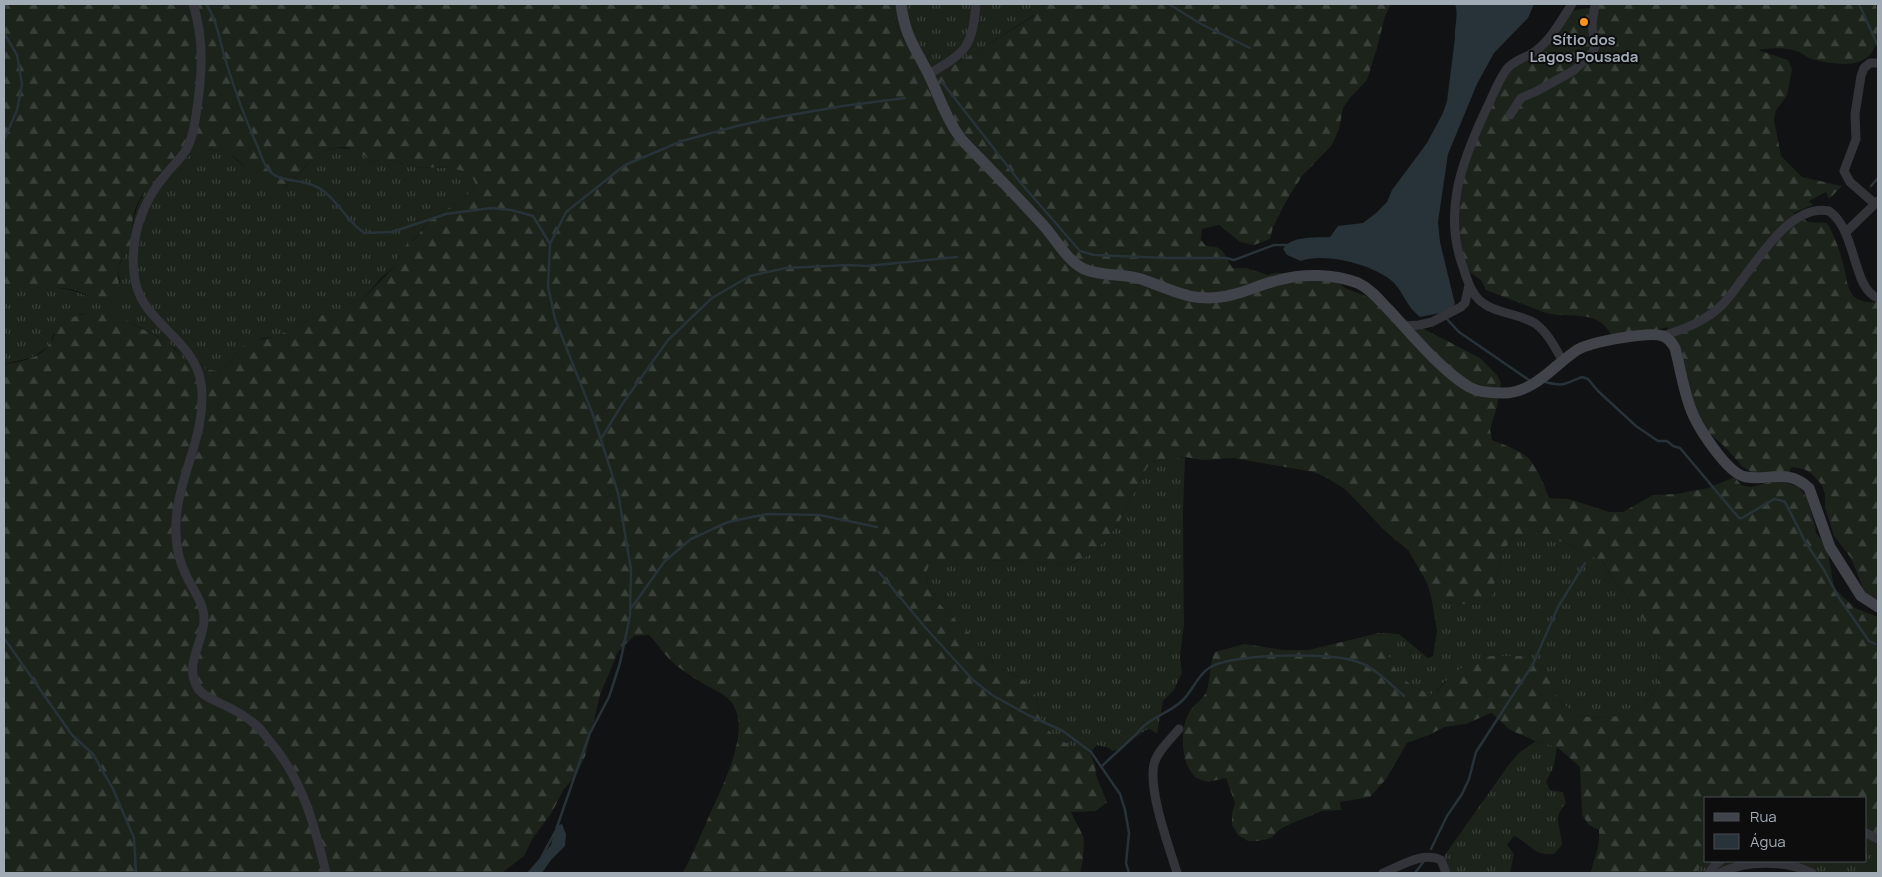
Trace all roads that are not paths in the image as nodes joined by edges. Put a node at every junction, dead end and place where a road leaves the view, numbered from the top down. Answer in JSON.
{"nodes":[{"id":1,"x":193,"y":4,"type":"edge"},
{"id":2,"x":901,"y":4,"type":"edge"},
{"id":3,"x":976,"y":4,"type":"edge"},
{"id":4,"x":1572,"y":4,"type":"edge"},
{"id":5,"x":1595,"y":4,"type":"edge"},
{"id":6,"x":1878,"y":63,"type":"edge"},
{"id":7,"x":929,"y":74,"type":"junction"},
{"id":8,"x":1510,"y":115,"type":"dead end"},
{"id":9,"x":1876,"y":202,"type":"edge"},
{"id":10,"x":1846,"y":232,"type":"junction"},
{"id":11,"x":1469,"y":285,"type":"junction"},
{"id":12,"x":1878,"y":298,"type":"edge"},
{"id":13,"x":1404,"y":326,"type":"junction"},
{"id":14,"x":1662,"y":336,"type":"junction"},
{"id":15,"x":1563,"y":361,"type":"junction"},
{"id":16,"x":1878,"y":607,"type":"edge"},
{"id":17,"x":1179,"y":730,"type":"dead end"},
{"id":18,"x":1719,"y":862,"type":"edge"},
{"id":19,"x":326,"y":873,"type":"edge"},
{"id":20,"x":1177,"y":873,"type":"edge"},
{"id":21,"x":1383,"y":873,"type":"edge"},
{"id":22,"x":1446,"y":873,"type":"edge"},
{"id":23,"x":1709,"y":873,"type":"edge"},
{"id":24,"x":1720,"y":873,"type":"edge"},
{"id":25,"x":1812,"y":873,"type":"edge"}],
"edges":[{"from":1,"to":19,"type":"street"},
{"from":2,"to":7,"type":"street"},
{"from":3,"to":7,"type":"street"},
{"from":4,"to":11,"type":"street"},
{"from":5,"to":8,"type":"street"},
{"from":6,"to":9,"type":"street"},
{"from":7,"to":13,"type":"street"},
{"from":9,"to":10,"type":"street"},
{"from":10,"to":12,"type":"street"},
{"from":10,"to":14,"type":"street"},
{"from":11,"to":13,"type":"street"},
{"from":11,"to":15,"type":"street"},
{"from":13,"to":15,"type":"street"},
{"from":14,"to":15,"type":"street"},
{"from":14,"to":16,"type":"street"},
{"from":17,"to":20,"type":"street"},
{"from":18,"to":23,"type":"street"},
{"from":21,"to":22,"type":"street"},
{"from":24,"to":25,"type":"street"}]}
